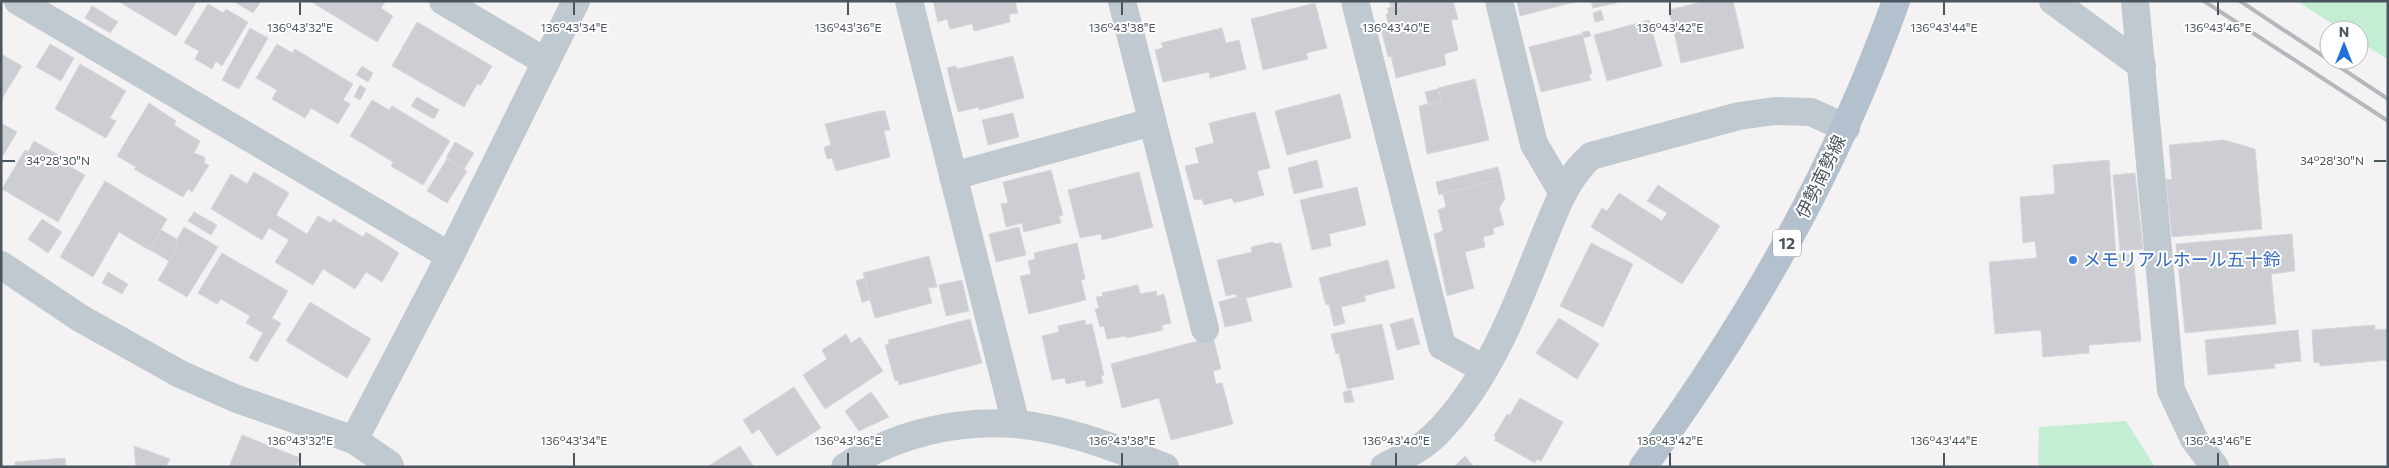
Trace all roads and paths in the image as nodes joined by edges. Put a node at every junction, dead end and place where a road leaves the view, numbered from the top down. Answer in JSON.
{"nodes":[{"id":1,"x":5,"y":1,"type":"edge"},
{"id":2,"x":18,"y":1,"type":"edge"},
{"id":3,"x":443,"y":1,"type":"edge"},
{"id":4,"x":576,"y":1,"type":"edge"},
{"id":5,"x":909,"y":1,"type":"edge"},
{"id":6,"x":1122,"y":1,"type":"edge"},
{"id":7,"x":1355,"y":1,"type":"edge"},
{"id":8,"x":1499,"y":1,"type":"edge"},
{"id":9,"x":1896,"y":1,"type":"edge"},
{"id":10,"x":2053,"y":1,"type":"edge"},
{"id":11,"x":2135,"y":1,"type":"edge"},
{"id":12,"x":1,"y":7,"type":"edge"},
{"id":13,"x":546,"y":62,"type":"junction"},
{"id":14,"x":2142,"y":66,"type":"junction"},
{"id":15,"x":1152,"y":122,"type":"junction"},
{"id":16,"x":1846,"y":128,"type":"junction"},
{"id":17,"x":953,"y":176,"type":"junction"},
{"id":18,"x":1563,"y":193,"type":"junction"},
{"id":19,"x":450,"y":256,"type":"junction"},
{"id":20,"x":1,"y":265,"type":"edge"},
{"id":21,"x":1205,"y":329,"type":"dead end"},
{"id":22,"x":1484,"y":369,"type":"junction"},
{"id":23,"x":1016,"y":424,"type":"junction"},
{"id":24,"x":354,"y":440,"type":"junction"},
{"id":25,"x":390,"y":467,"type":"edge"},
{"id":26,"x":845,"y":467,"type":"edge"},
{"id":27,"x":1165,"y":467,"type":"edge"},
{"id":28,"x":1384,"y":467,"type":"edge"},
{"id":29,"x":1644,"y":467,"type":"edge"},
{"id":30,"x":2215,"y":467,"type":"edge"}],
"edges":[{"from":1,"to":12,"type":"street"},
{"from":2,"to":19,"type":"street"},
{"from":3,"to":13,"type":"street"},
{"from":4,"to":13,"type":"street"},
{"from":5,"to":17,"type":"street"},
{"from":6,"to":15,"type":"street"},
{"from":7,"to":22,"type":"street"},
{"from":8,"to":18,"type":"street"},
{"from":9,"to":16,"type":"main road","name":"伊勢南勢線","number":"12"},
{"from":10,"to":14,"type":"street"},
{"from":11,"to":14,"type":"street"},
{"from":13,"to":19,"type":"street"},
{"from":14,"to":30,"type":"street"},
{"from":15,"to":17,"type":"street"},
{"from":15,"to":21,"type":"street"},
{"from":16,"to":18,"type":"street"},
{"from":16,"to":29,"type":"main road","name":"伊勢南勢線","number":"12"},
{"from":17,"to":23,"type":"street"},
{"from":18,"to":22,"type":"street"},
{"from":19,"to":24,"type":"street"},
{"from":20,"to":24,"type":"street"},
{"from":22,"to":28,"type":"street"},
{"from":23,"to":26,"type":"street"},
{"from":23,"to":27,"type":"street"},
{"from":24,"to":25,"type":"street"}]}
